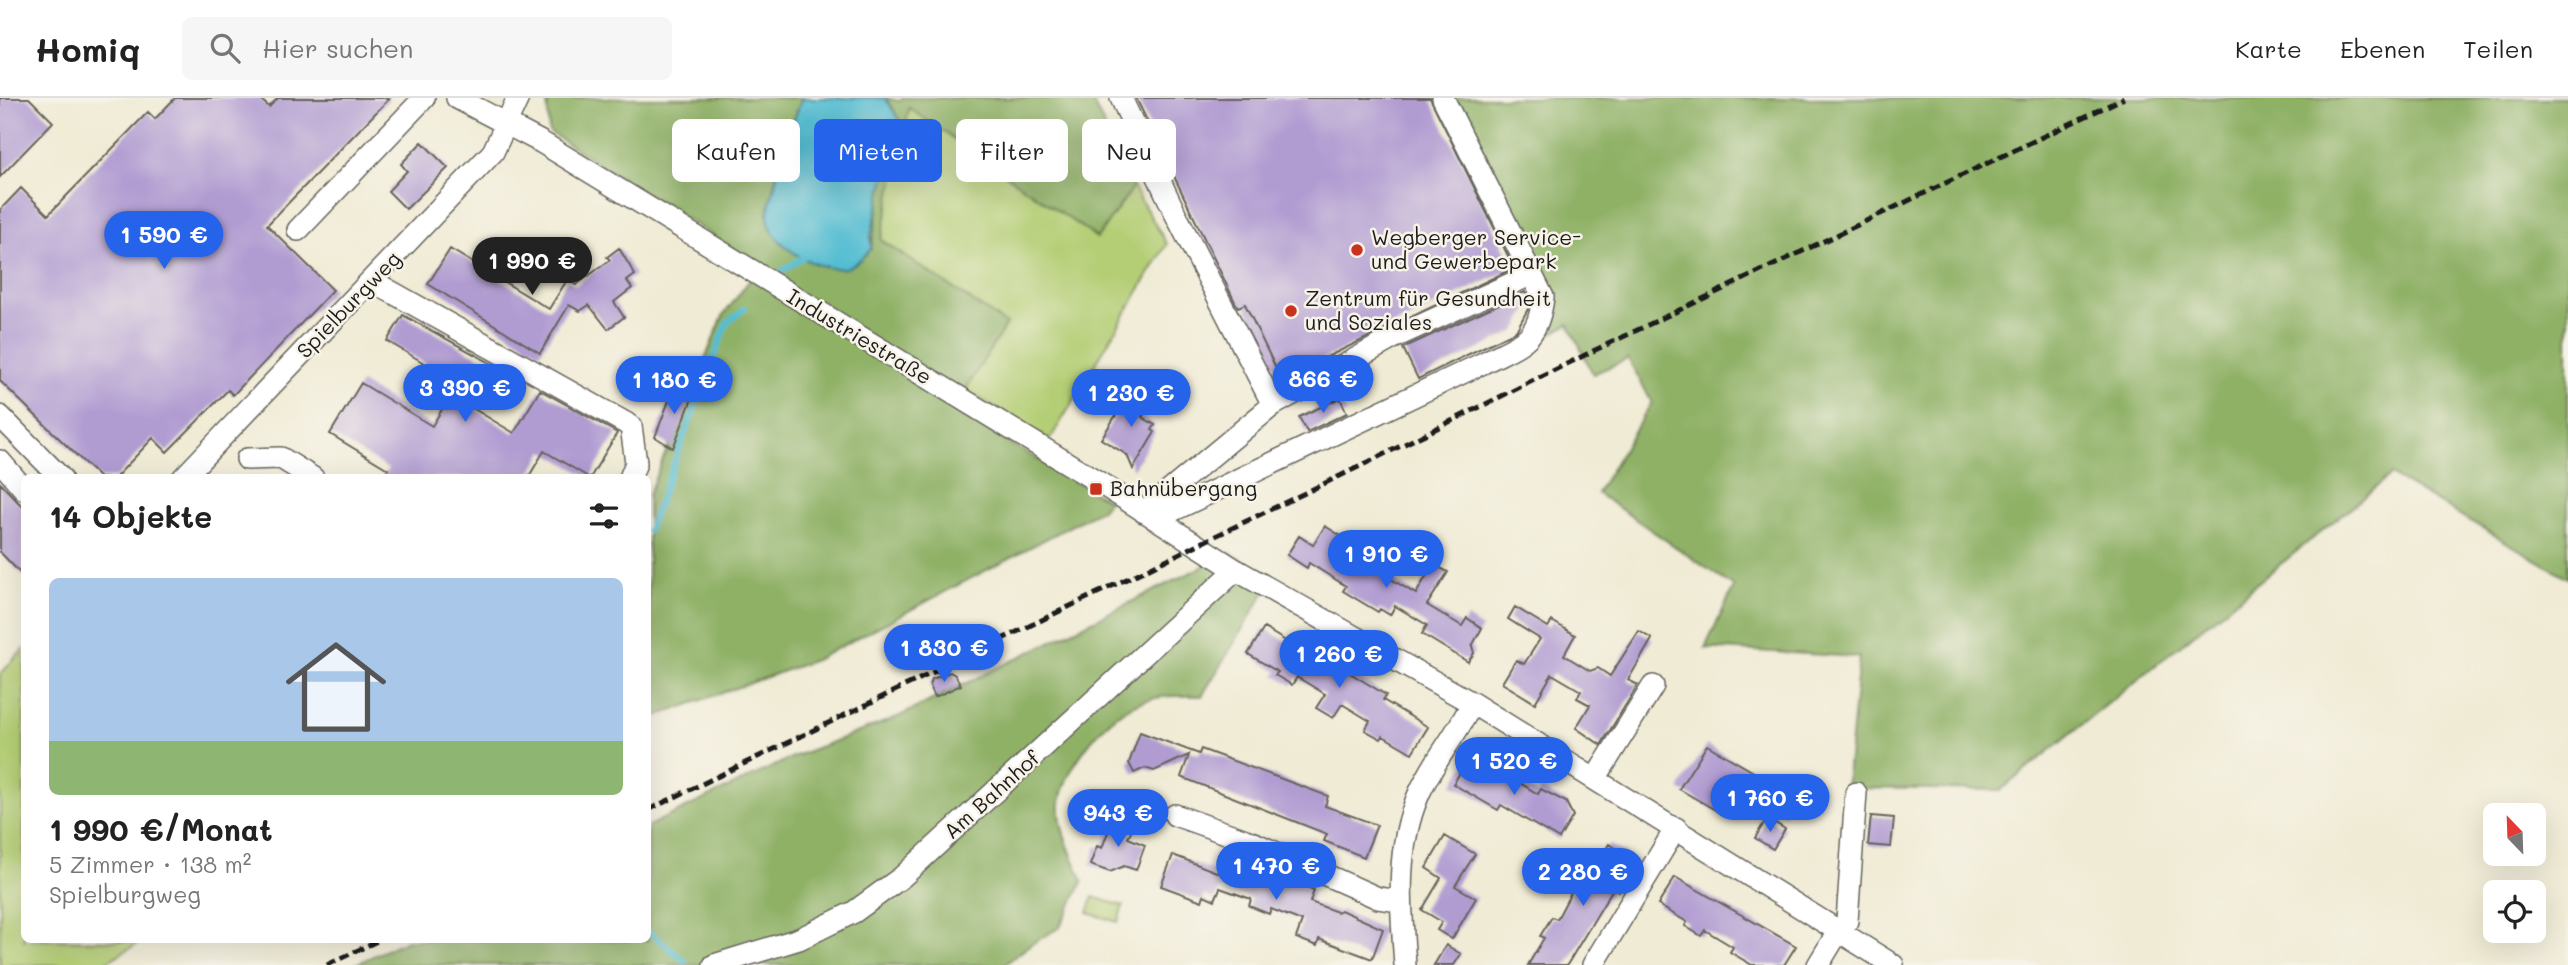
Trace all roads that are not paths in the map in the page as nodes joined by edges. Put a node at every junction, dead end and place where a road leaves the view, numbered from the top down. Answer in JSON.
{"nodes":[{"id":1,"x":424,"y":98,"type":"edge"},
{"id":2,"x":457,"y":98,"type":"edge"},
{"id":3,"x":518,"y":98,"type":"edge"},
{"id":4,"x":1121,"y":98,"type":"edge"},
{"id":5,"x":1443,"y":98,"type":"edge"},
{"id":6,"x":505,"y":125,"type":"junction"},
{"id":7,"x":298,"y":230,"type":"dead end"},
{"id":8,"x":1532,"y":274,"type":"junction"},
{"id":9,"x":372,"y":281,"type":"junction"},
{"id":10,"x":1273,"y":405,"type":"junction"},
{"id":11,"x":0,"y":416,"type":"edge"},
{"id":12,"x":221,"y":439,"type":"junction"},
{"id":13,"x":0,"y":461,"type":"edge"},
{"id":14,"x":57,"y":474,"type":"edge"},
{"id":15,"x":187,"y":474,"type":"edge"},
{"id":16,"x":307,"y":474,"type":"edge"},
{"id":17,"x":632,"y":474,"type":"edge"},
{"id":18,"x":21,"y":486,"type":"edge"},
{"id":19,"x":1150,"y":516,"type":"junction"},
{"id":20,"x":1236,"y":570,"type":"junction"},
{"id":21,"x":1653,"y":687,"type":"dead end"},
{"id":22,"x":1472,"y":703,"type":"junction"},
{"id":23,"x":1595,"y":779,"type":"junction"},
{"id":24,"x":1856,"y":793,"type":"dead end"},
{"id":25,"x":1175,"y":815,"type":"dead end"},
{"id":26,"x":1676,"y":828,"type":"junction"},
{"id":27,"x":1400,"y":901,"type":"junction"},
{"id":28,"x":1843,"y":926,"type":"junction"},
{"id":29,"x":714,"y":965,"type":"edge"},
{"id":30,"x":1405,"y":965,"type":"edge"},
{"id":31,"x":1593,"y":965,"type":"edge"},
{"id":32,"x":1818,"y":965,"type":"edge"},
{"id":33,"x":1893,"y":965,"type":"edge"}],
"edges":[{"from":1,"to":7,"type":"street"},
{"from":2,"to":6,"type":"street","name":"Industriestraße"},
{"from":3,"to":6,"type":"street"},
{"from":4,"to":10,"type":"street"},
{"from":5,"to":8,"type":"street"},
{"from":6,"to":9,"type":"street","name":"Spielburgweg"},
{"from":6,"to":19,"type":"street","name":"Industriestraße"},
{"from":8,"to":10,"type":"street"},
{"from":8,"to":19,"type":"street"},
{"from":9,"to":12,"type":"street","name":"Spielburgweg"},
{"from":9,"to":17,"type":"street"},
{"from":10,"to":19,"type":"street"},
{"from":11,"to":14,"type":"street"},
{"from":12,"to":15,"type":"street","name":"Spielburgweg"},
{"from":12,"to":16,"type":"street"},
{"from":13,"to":18,"type":"street"},
{"from":19,"to":20,"type":"street","name":"Industriestraße"},
{"from":20,"to":22,"type":"street","name":"Industriestraße"},
{"from":20,"to":29,"type":"street","name":"Am Bahnhof"},
{"from":21,"to":23,"type":"street"},
{"from":22,"to":23,"type":"street","name":"Industriestraße"},
{"from":22,"to":27,"type":"street"},
{"from":23,"to":26,"type":"street","name":"Industriestraße"},
{"from":24,"to":28,"type":"street"},
{"from":25,"to":27,"type":"street"},
{"from":26,"to":28,"type":"street","name":"Industriestraße"},
{"from":26,"to":31,"type":"street"},
{"from":27,"to":30,"type":"street"},
{"from":28,"to":32,"type":"street"},
{"from":28,"to":33,"type":"street","name":"Industriestraße"}]}
